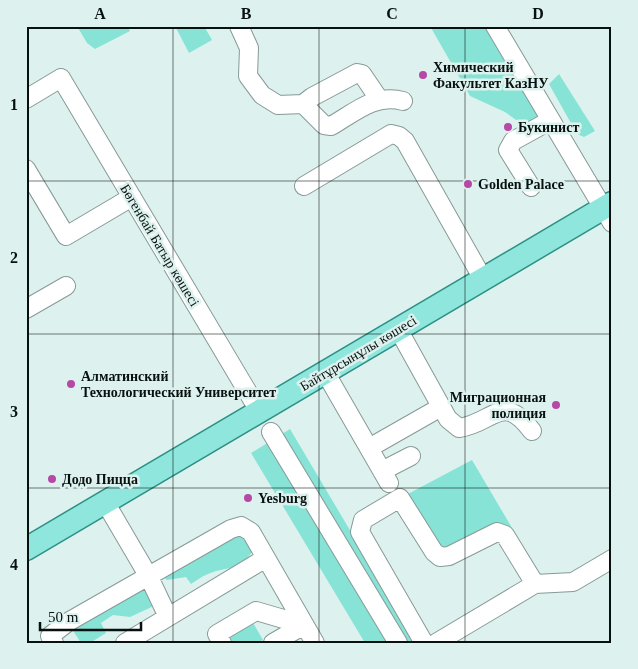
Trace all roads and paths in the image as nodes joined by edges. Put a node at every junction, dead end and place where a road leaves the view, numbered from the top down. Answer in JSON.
{"nodes":[{"id":1,"x":239,"y":26,"type":"edge"},
{"id":2,"x":495,"y":26,"type":"edge"},
{"id":3,"x":26,"y":99,"type":"edge"},
{"id":4,"x":379,"y":99,"type":"junction"},
{"id":5,"x":403,"y":101,"type":"dead end"},
{"id":6,"x":304,"y":104,"type":"junction"},
{"id":7,"x":551,"y":120,"type":"junction"},
{"id":8,"x":26,"y":169,"type":"edge"},
{"id":9,"x":304,"y":186,"type":"dead end"},
{"id":10,"x":531,"y":187,"type":"dead end"},
{"id":11,"x":132,"y":197,"type":"junction"},
{"id":12,"x":609,"y":211,"type":"edge"},
{"id":13,"x":483,"y":279,"type":"junction"},
{"id":14,"x":66,"y":286,"type":"dead end"},
{"id":15,"x":26,"y":309,"type":"edge"},
{"id":16,"x":398,"y":329,"type":"junction"},
{"id":17,"x":325,"y":372,"type":"junction"},
{"id":18,"x":441,"y":407,"type":"junction"},
{"id":19,"x":259,"y":411,"type":"junction"},
{"id":20,"x":532,"y":431,"type":"dead end"},
{"id":21,"x":271,"y":432,"type":"dead end"},
{"id":22,"x":369,"y":448,"type":"junction"},
{"id":23,"x":410,"y":456,"type":"dead end"},
{"id":24,"x":105,"y":502,"type":"junction"},
{"id":25,"x":26,"y":549,"type":"edge"},
{"id":26,"x":266,"y":558,"type":"junction"},
{"id":27,"x":612,"y":559,"type":"edge"},
{"id":28,"x":149,"y":577,"type":"junction"},
{"id":29,"x":535,"y":584,"type":"junction"},
{"id":30,"x":168,"y":617,"type":"junction"},
{"id":31,"x":304,"y":625,"type":"junction"},
{"id":32,"x":54,"y":643,"type":"edge"},
{"id":33,"x":124,"y":643,"type":"edge"},
{"id":34,"x":222,"y":643,"type":"edge"},
{"id":35,"x":272,"y":643,"type":"edge"},
{"id":36,"x":315,"y":643,"type":"edge"},
{"id":37,"x":398,"y":643,"type":"edge"},
{"id":38,"x":424,"y":643,"type":"edge"},
{"id":39,"x":436,"y":643,"type":"edge"}],
"edges":[{"from":1,"to":6,"type":"street"},
{"from":2,"to":7,"type":"street"},
{"from":3,"to":11,"type":"street","name":"Бөгенбай Батыр көшесі"},
{"from":4,"to":5,"type":"street"},
{"from":4,"to":6,"type":"street"},
{"from":4,"to":6,"type":"street"},
{"from":7,"to":10,"type":"street"},
{"from":7,"to":12,"type":"street"},
{"from":8,"to":11,"type":"street"},
{"from":9,"to":13,"type":"street"},
{"from":11,"to":19,"type":"street","name":"Бөгенбай Батыр көшесі"},
{"from":12,"to":13,"type":"main road","name":"Байтұрсынұлы көшесі"},
{"from":13,"to":16,"type":"main road","name":"Байтұрсынұлы көшесі"},
{"from":14,"to":15,"type":"street"},
{"from":16,"to":17,"type":"main road","name":"Байтұрсынұлы көшесі"},
{"from":16,"to":18,"type":"street"},
{"from":17,"to":19,"type":"main road","name":"Байтұрсынұлы көшесі"},
{"from":17,"to":22,"type":"street"},
{"from":18,"to":20,"type":"street"},
{"from":18,"to":22,"type":"street"},
{"from":19,"to":24,"type":"main road","name":"Байтұрсынұлы көшесі"},
{"from":21,"to":37,"type":"street"},
{"from":22,"to":23,"type":"street"},
{"from":24,"to":25,"type":"main road","name":"Байтұрсынұлы көшесі"},
{"from":24,"to":28,"type":"street"},
{"from":26,"to":28,"type":"street"},
{"from":26,"to":30,"type":"street"},
{"from":26,"to":31,"type":"street"},
{"from":27,"to":29,"type":"street"},
{"from":28,"to":30,"type":"street"},
{"from":28,"to":32,"type":"street"},
{"from":29,"to":38,"type":"street"},
{"from":29,"to":39,"type":"street"},
{"from":30,"to":33,"type":"street"},
{"from":31,"to":34,"type":"street"},
{"from":31,"to":35,"type":"street"},
{"from":31,"to":36,"type":"street"}]}
